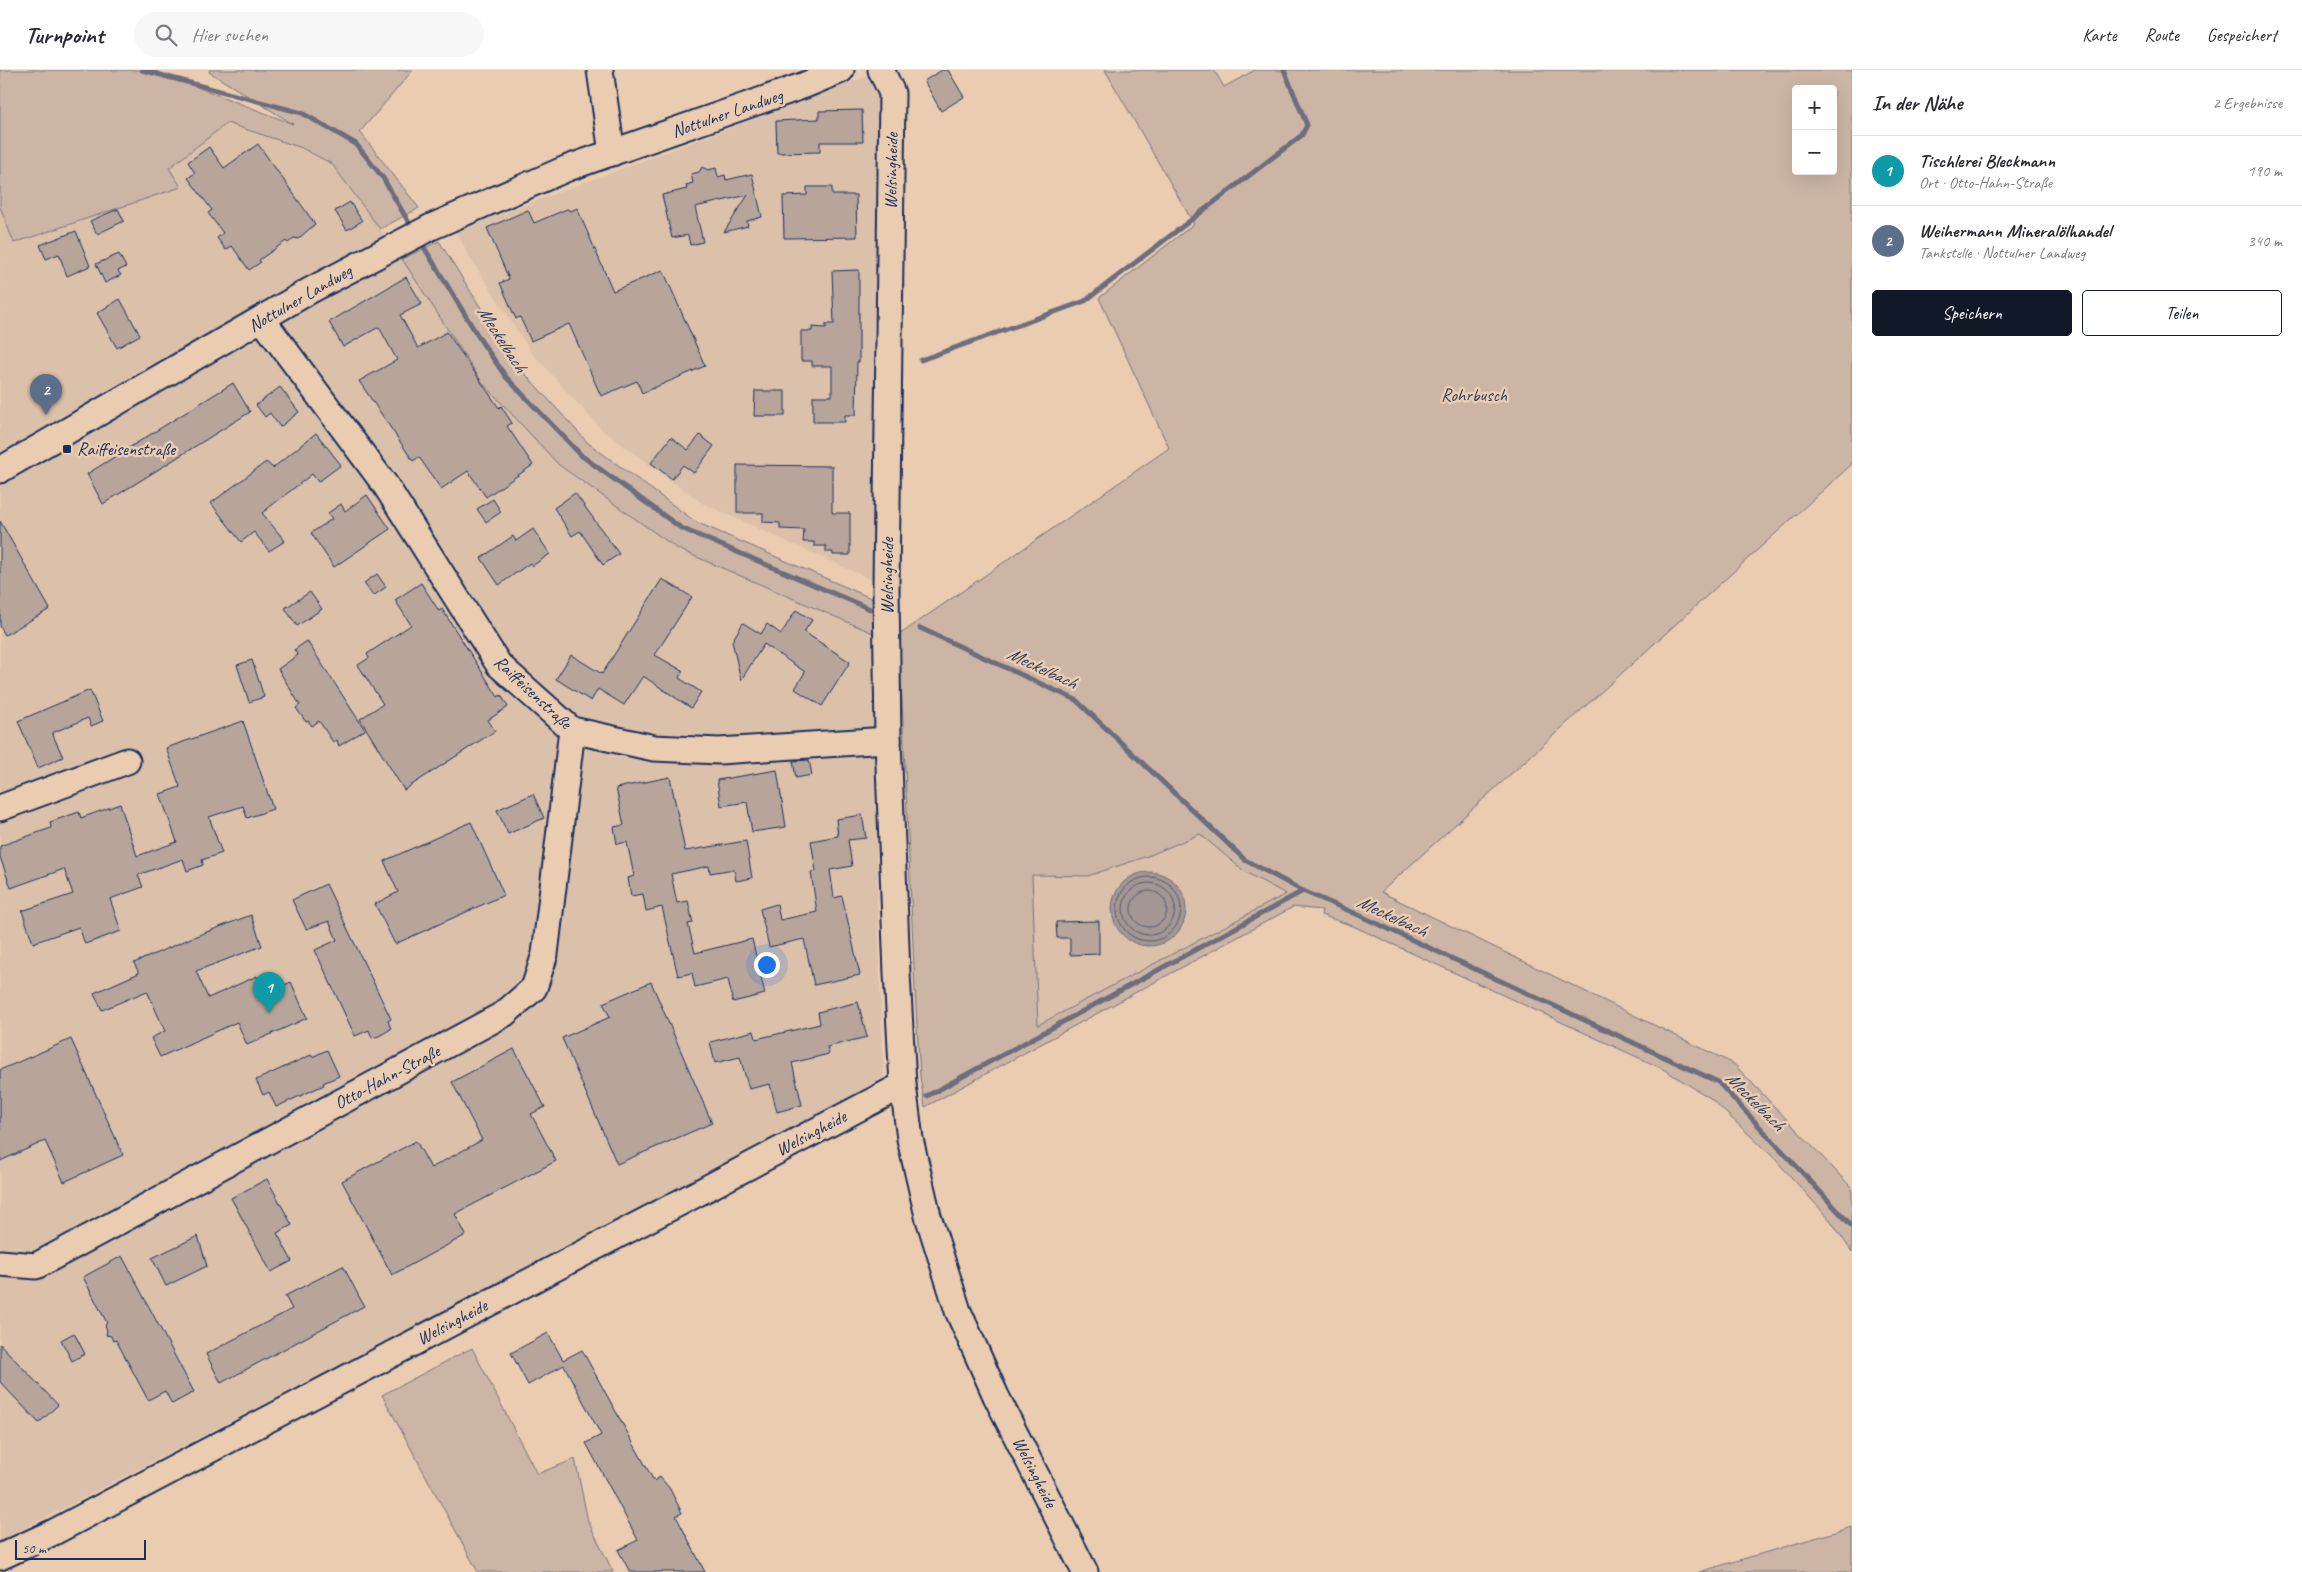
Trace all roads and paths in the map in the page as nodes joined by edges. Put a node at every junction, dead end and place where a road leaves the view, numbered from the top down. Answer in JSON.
{"nodes":[{"id":1,"x":600,"y":70,"type":"edge"},
{"id":2,"x":841,"y":70,"type":"edge"},
{"id":3,"x":881,"y":70,"type":"edge"},
{"id":4,"x":612,"y":153,"type":"junction"},
{"id":5,"x":262,"y":319,"type":"junction"},
{"id":6,"x":0,"y":470,"type":"edge"},
{"id":7,"x":572,"y":730,"type":"junction"},
{"id":8,"x":888,"y":740,"type":"junction"},
{"id":9,"x":127,"y":761,"type":"dead end"},
{"id":10,"x":0,"y":808,"type":"edge"},
{"id":11,"x":904,"y":1085,"type":"junction"},
{"id":12,"x":0,"y":1263,"type":"edge"},
{"id":13,"x":0,"y":1557,"type":"edge"},
{"id":14,"x":1085,"y":1572,"type":"edge"}],
"edges":[{"from":1,"to":4,"type":"street"},
{"from":2,"to":4,"type":"street","name":"Nottulner Landweg"},
{"from":3,"to":8,"type":"street","name":"Welsingheide"},
{"from":4,"to":5,"type":"street","name":"Nottulner Landweg"},
{"from":5,"to":6,"type":"street","name":"Nottulner Landweg"},
{"from":5,"to":7,"type":"street","name":"Raiffeisenstraße"},
{"from":7,"to":8,"type":"street","name":"Raiffeisenstraße"},
{"from":7,"to":12,"type":"street","name":"Otto-Hahn-Straße"},
{"from":8,"to":11,"type":"street","name":"Welsingheide"},
{"from":9,"to":10,"type":"street"},
{"from":11,"to":13,"type":"street","name":"Welsingheide"},
{"from":11,"to":14,"type":"street","name":"Welsingheide"}]}
